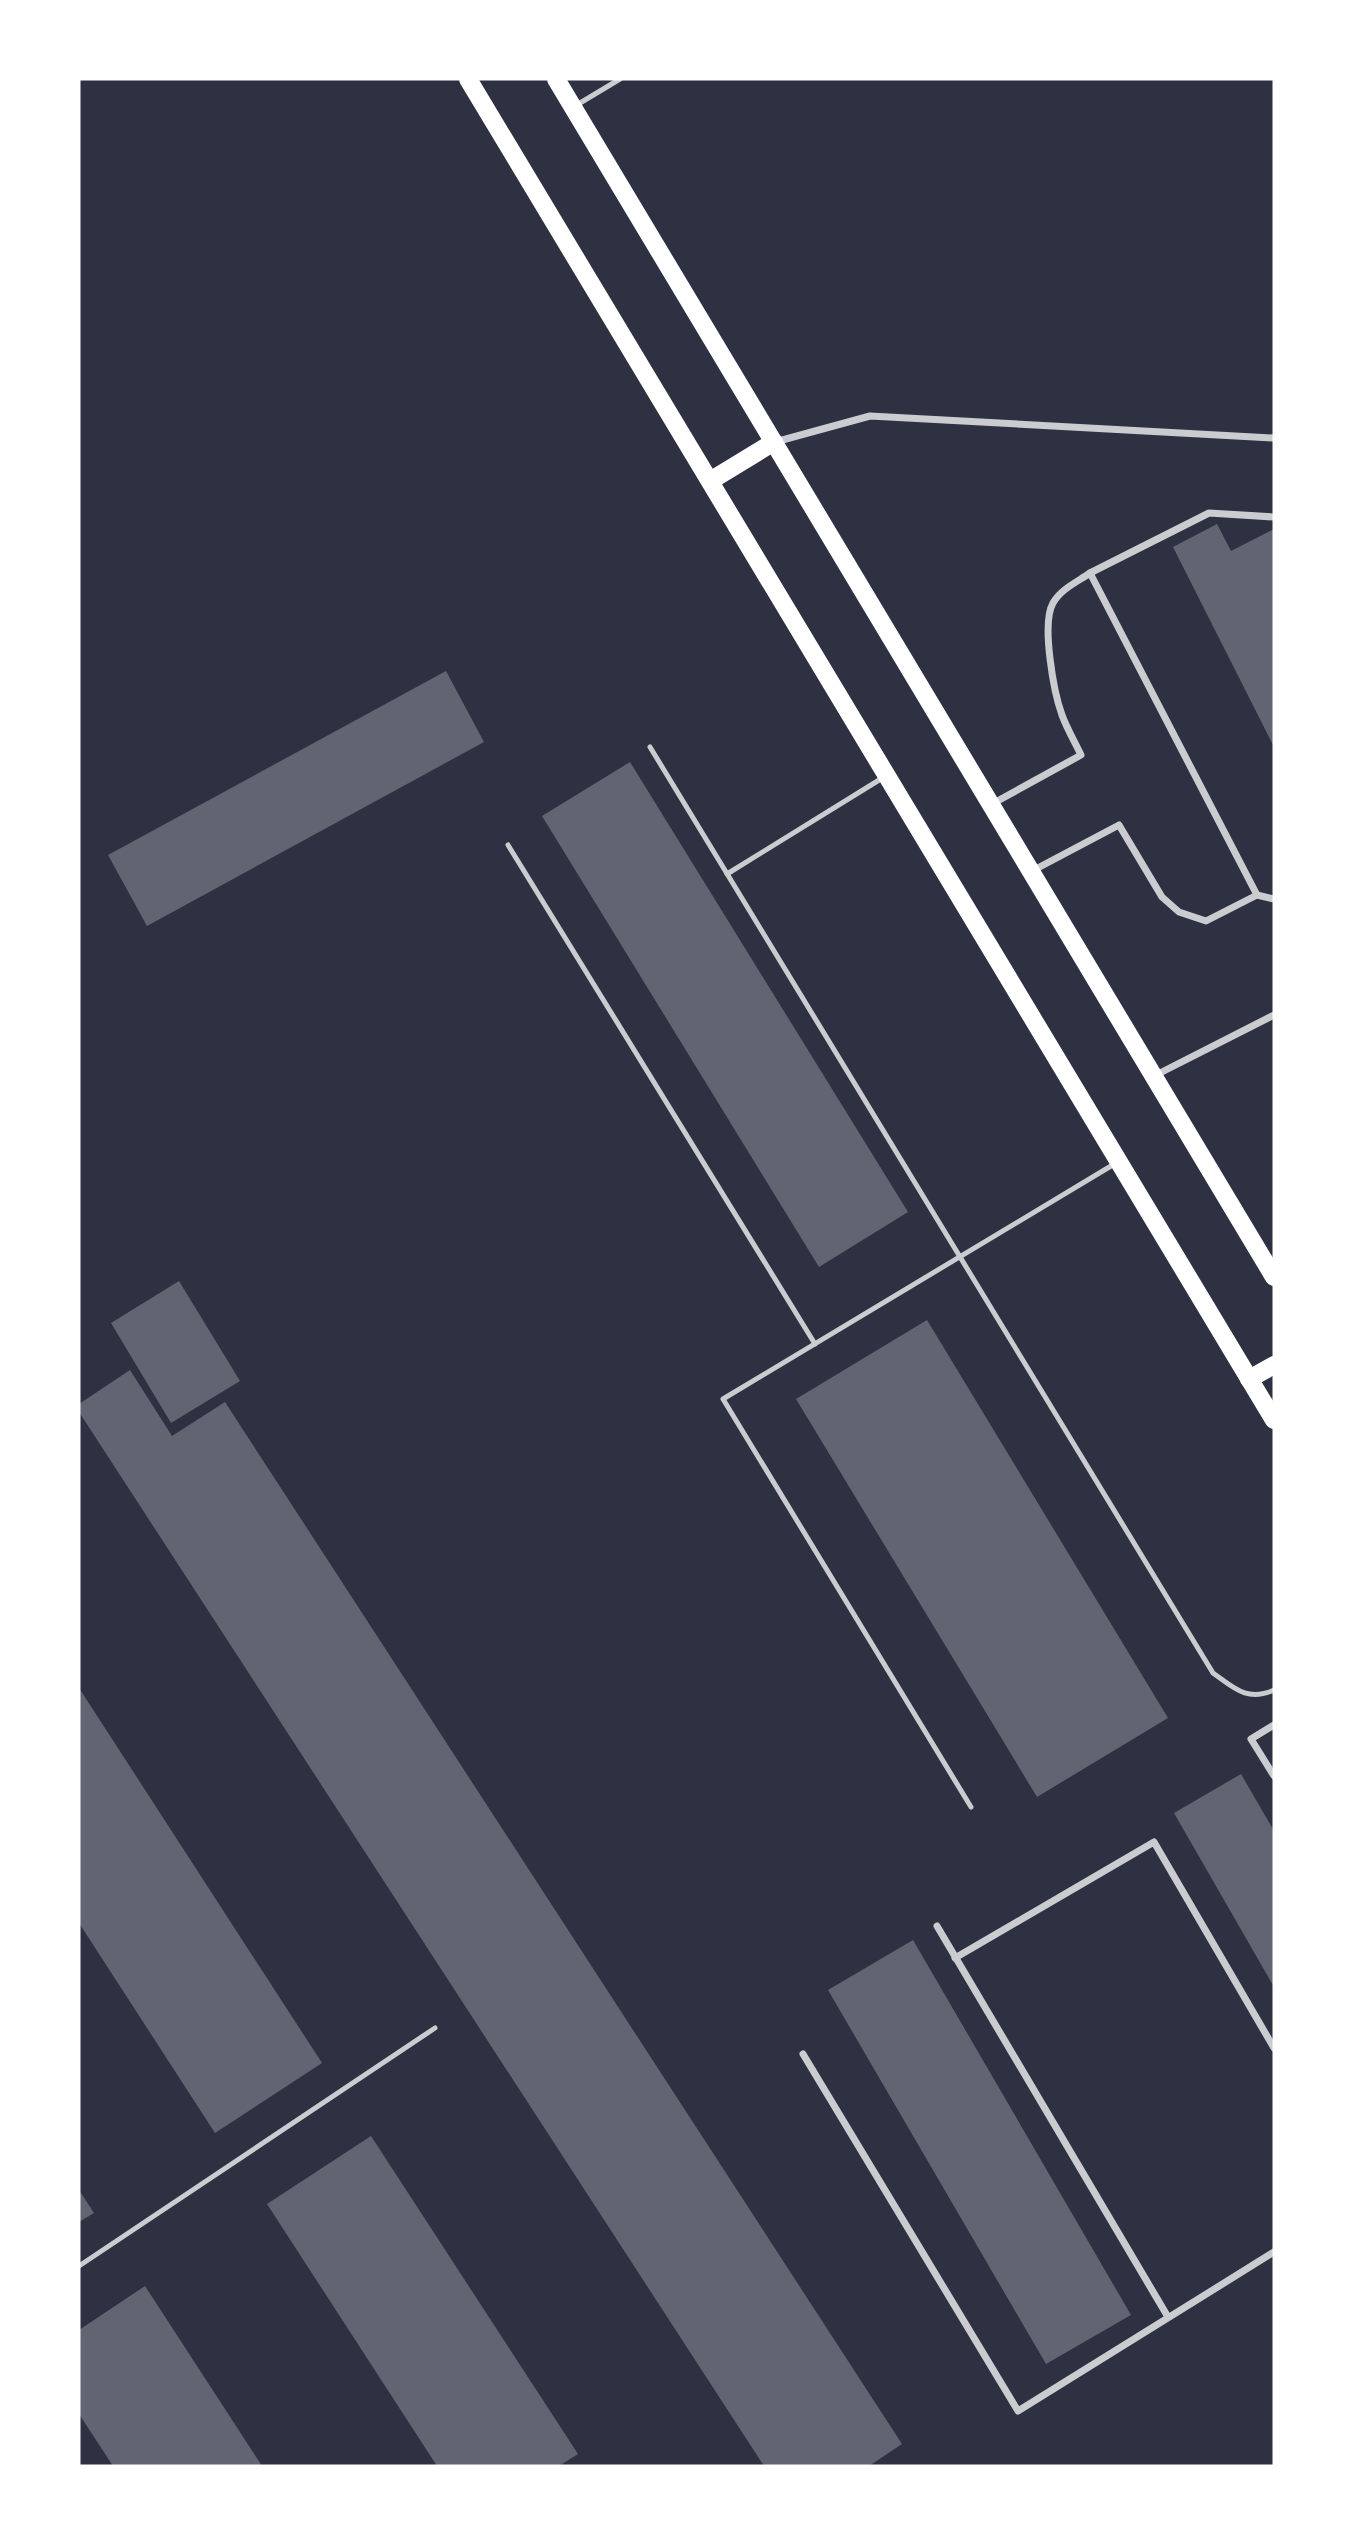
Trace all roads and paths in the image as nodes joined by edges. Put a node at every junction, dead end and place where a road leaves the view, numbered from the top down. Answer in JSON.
{"nodes":[{"id":1,"x":468,"y":79,"type":"edge"},
{"id":2,"x":556,"y":79,"type":"edge"},
{"id":3,"x":620,"y":79,"type":"edge"},
{"id":4,"x":573,"y":107,"type":"junction"},
{"id":5,"x":1274,"y":438,"type":"edge"},
{"id":6,"x":774,"y":442,"type":"junction"},
{"id":7,"x":710,"y":481,"type":"junction"},
{"id":8,"x":1274,"y":517,"type":"edge"},
{"id":9,"x":1090,"y":573,"type":"junction"},
{"id":10,"x":650,"y":747,"type":"dead end"},
{"id":11,"x":887,"y":776,"type":"junction"},
{"id":12,"x":991,"y":804,"type":"junction"},
{"id":13,"x":509,"y":845,"type":"dead end"},
{"id":14,"x":1031,"y":871,"type":"junction"},
{"id":15,"x":727,"y":874,"type":"junction"},
{"id":16,"x":1257,"y":895,"type":"junction"},
{"id":17,"x":1274,"y":900,"type":"edge"},
{"id":18,"x":1274,"y":1015,"type":"edge"},
{"id":19,"x":1154,"y":1076,"type":"junction"},
{"id":20,"x":1119,"y":1161,"type":"junction"},
{"id":21,"x":959,"y":1256,"type":"junction"},
{"id":22,"x":1274,"y":1277,"type":"edge"},
{"id":23,"x":815,"y":1344,"type":"junction"},
{"id":24,"x":1274,"y":1365,"type":"edge"},
{"id":25,"x":1250,"y":1379,"type":"junction"},
{"id":26,"x":1274,"y":1420,"type":"edge"},
{"id":27,"x":1274,"y":1690,"type":"edge"},
{"id":28,"x":1274,"y":1726,"type":"edge"},
{"id":29,"x":1274,"y":1776,"type":"edge"},
{"id":30,"x":971,"y":1807,"type":"dead end"},
{"id":31,"x":937,"y":1926,"type":"dead end"},
{"id":32,"x":955,"y":1958,"type":"junction"},
{"id":33,"x":435,"y":2028,"type":"dead end"},
{"id":34,"x":1274,"y":2048,"type":"edge"},
{"id":35,"x":803,"y":2054,"type":"dead end"},
{"id":36,"x":1274,"y":2252,"type":"edge"},
{"id":37,"x":79,"y":2266,"type":"edge"},
{"id":38,"x":1168,"y":2318,"type":"junction"}],
"edges":[{"from":1,"to":7,"type":"main road"},
{"from":2,"to":4,"type":"main road"},
{"from":3,"to":4,"type":"lane"},
{"from":4,"to":6,"type":"main road"},
{"from":5,"to":6,"type":"street"},
{"from":6,"to":7,"type":"main road"},
{"from":6,"to":12,"type":"main road"},
{"from":7,"to":11,"type":"main road"},
{"from":8,"to":9,"type":"street"},
{"from":9,"to":12,"type":"street"},
{"from":9,"to":16,"type":"street"},
{"from":10,"to":15,"type":"lane"},
{"from":11,"to":15,"type":"lane"},
{"from":11,"to":20,"type":"main road"},
{"from":12,"to":14,"type":"main road"},
{"from":13,"to":23,"type":"lane"},
{"from":14,"to":16,"type":"street"},
{"from":14,"to":19,"type":"main road"},
{"from":15,"to":21,"type":"lane"},
{"from":16,"to":17,"type":"street"},
{"from":18,"to":19,"type":"street"},
{"from":19,"to":22,"type":"main road"},
{"from":20,"to":21,"type":"lane"},
{"from":20,"to":25,"type":"main road"},
{"from":21,"to":23,"type":"lane"},
{"from":21,"to":27,"type":"lane"},
{"from":23,"to":30,"type":"lane"},
{"from":24,"to":25,"type":"main road"},
{"from":25,"to":26,"type":"main road"},
{"from":28,"to":29,"type":"street"},
{"from":31,"to":32,"type":"street"},
{"from":32,"to":34,"type":"street"},
{"from":32,"to":38,"type":"street"},
{"from":33,"to":37,"type":"lane"},
{"from":35,"to":38,"type":"street"},
{"from":36,"to":38,"type":"street"}]}
